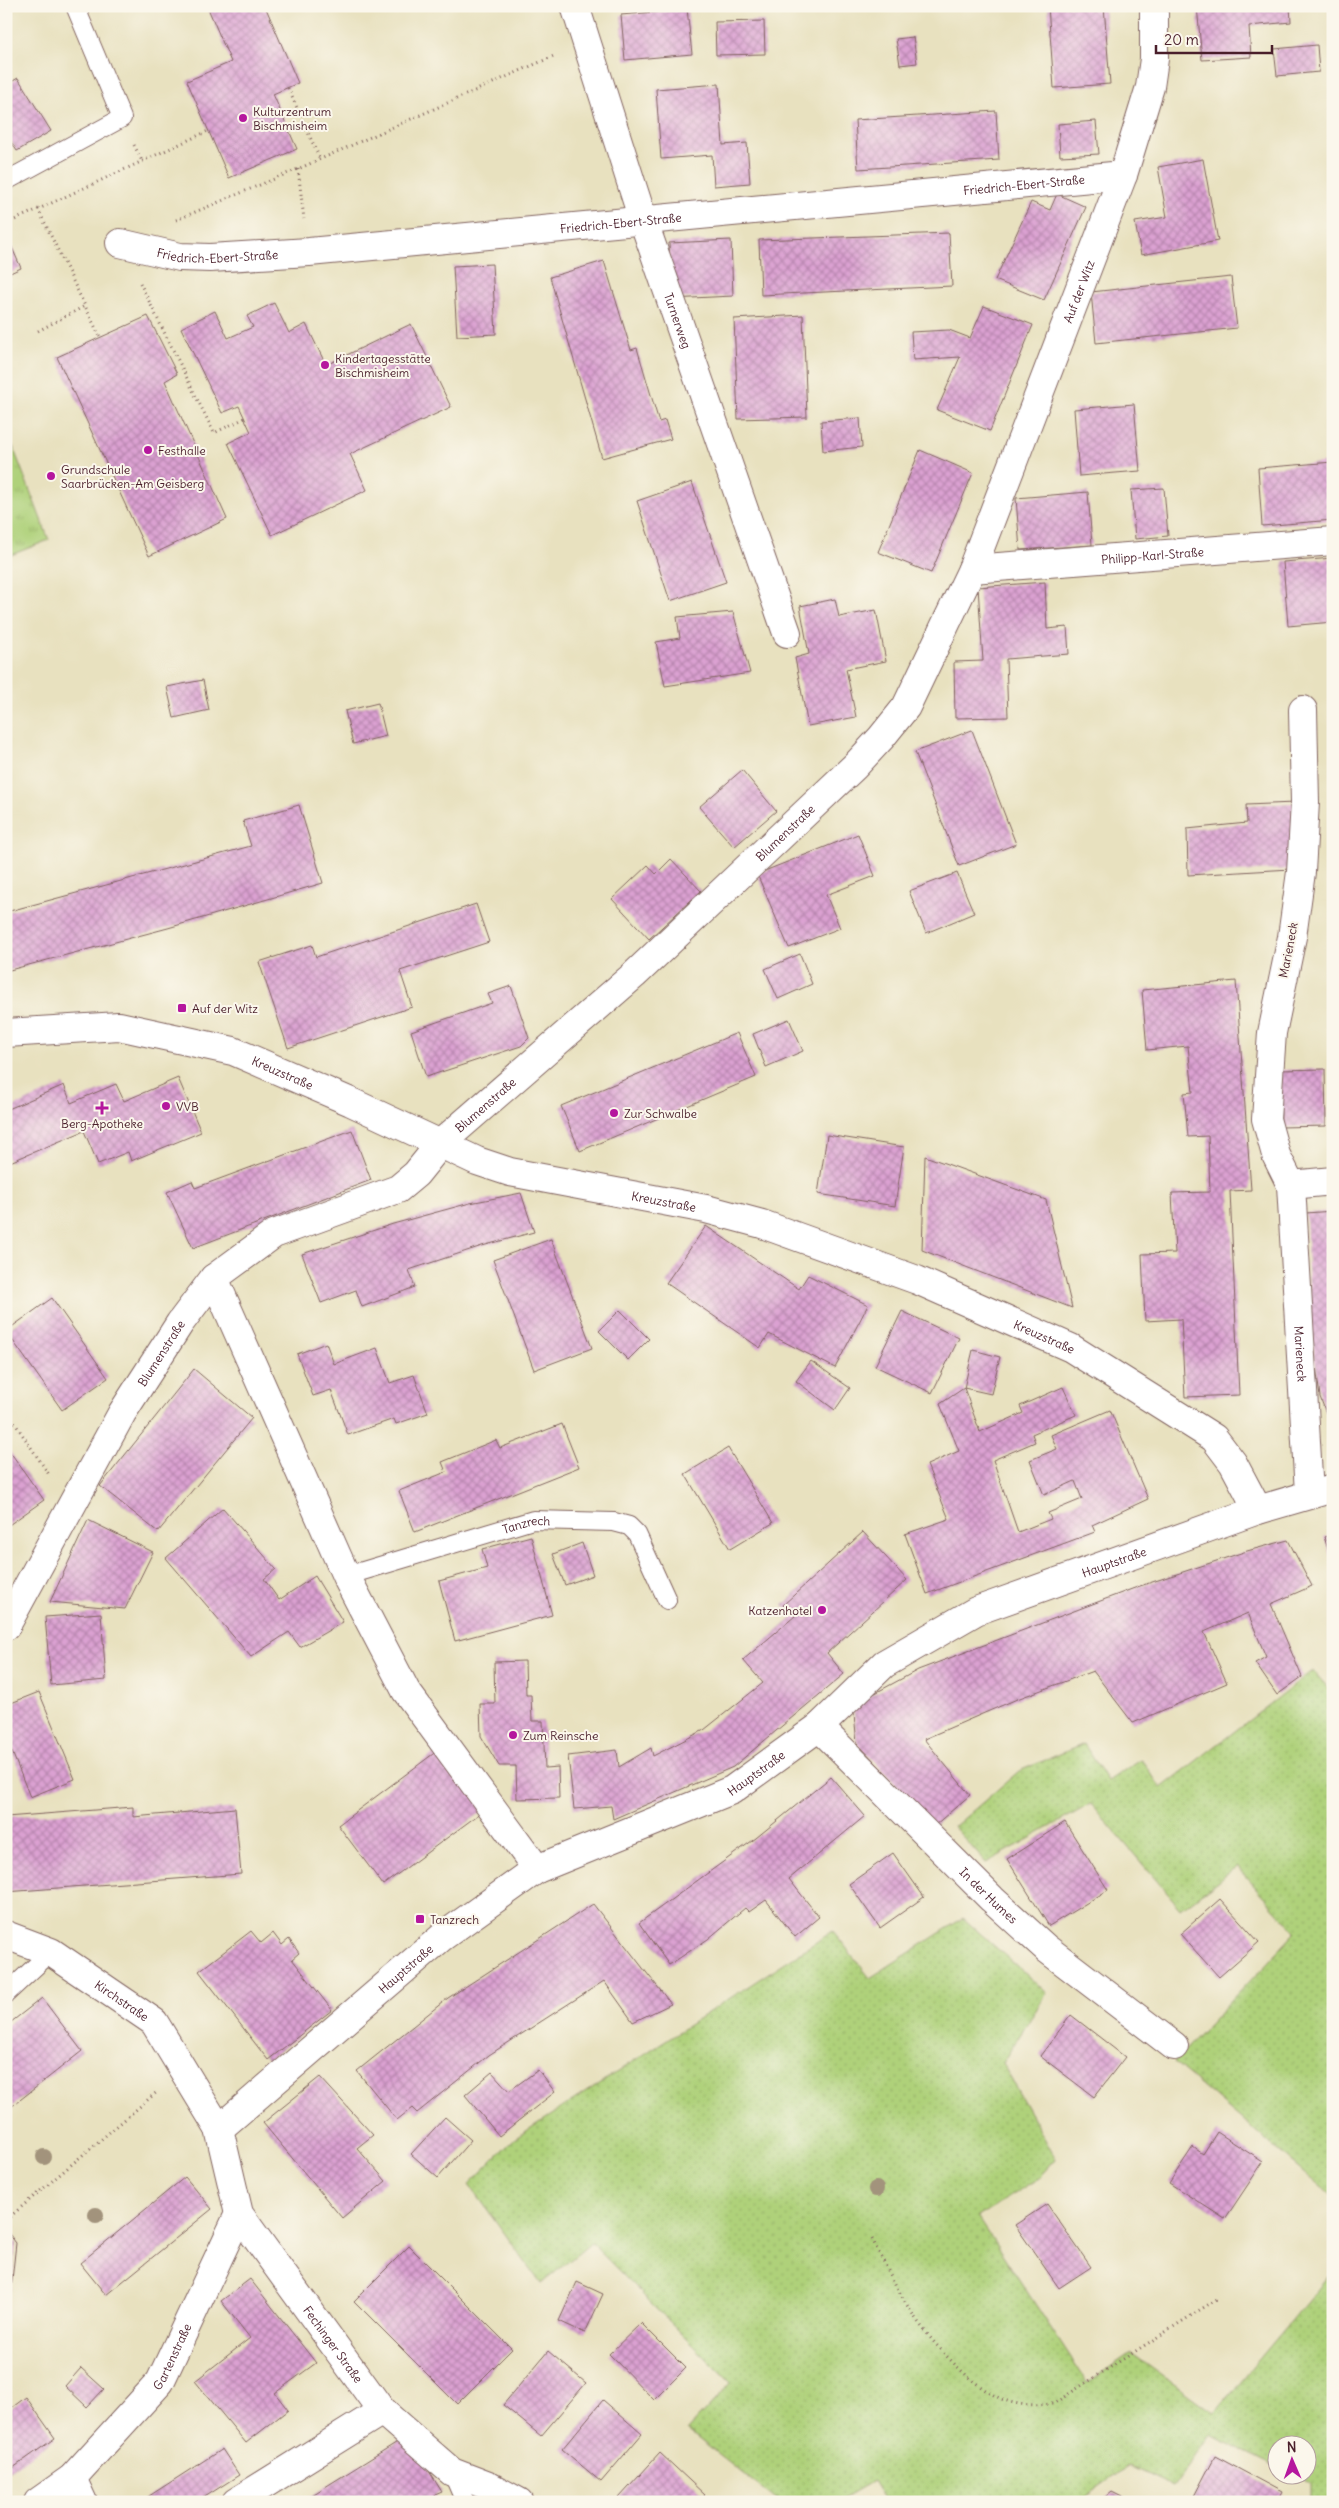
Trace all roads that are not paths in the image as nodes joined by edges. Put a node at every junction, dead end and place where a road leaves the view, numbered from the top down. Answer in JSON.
{"nodes":[{"id":1,"x":75,"y":6,"type":"edge"},
{"id":2,"x":575,"y":6,"type":"edge"},
{"id":3,"x":1154,"y":6,"type":"edge"},
{"id":4,"x":1123,"y":175,"type":"junction"},
{"id":5,"x":6,"y":181,"type":"edge"},
{"id":6,"x":643,"y":220,"type":"junction"},
{"id":7,"x":120,"y":243,"type":"road end"},
{"id":8,"x":1333,"y":541,"type":"edge"},
{"id":9,"x":972,"y":569,"type":"junction"},
{"id":10,"x":788,"y":633,"type":"dead end"},
{"id":11,"x":1303,"y":710,"type":"dead end"},
{"id":12,"x":6,"y":1033,"type":"edge"},
{"id":13,"x":441,"y":1142,"type":"junction"},
{"id":14,"x":1333,"y":1181,"type":"edge"},
{"id":15,"x":1291,"y":1185,"type":"junction"},
{"id":16,"x":214,"y":1278,"type":"junction"},
{"id":17,"x":1321,"y":1490,"type":"edge"},
{"id":18,"x":1258,"y":1510,"type":"junction"},
{"id":19,"x":346,"y":1576,"type":"junction"},
{"id":20,"x":667,"y":1600,"type":"dead end"},
{"id":21,"x":6,"y":1626,"type":"edge"},
{"id":22,"x":819,"y":1727,"type":"junction"},
{"id":23,"x":537,"y":1869,"type":"junction"},
{"id":24,"x":6,"y":1935,"type":"edge"},
{"id":25,"x":51,"y":1952,"type":"junction"},
{"id":26,"x":6,"y":1994,"type":"edge"},
{"id":27,"x":1174,"y":2046,"type":"dead end"},
{"id":28,"x":219,"y":2128,"type":"junction"},
{"id":29,"x":239,"y":2214,"type":"junction"},
{"id":30,"x":382,"y":2411,"type":"junction"},
{"id":31,"x":452,"y":2472,"type":"junction"},
{"id":32,"x":78,"y":2490,"type":"edge"},
{"id":33,"x":38,"y":2502,"type":"edge"},
{"id":34,"x":236,"y":2502,"type":"edge"},
{"id":35,"x":465,"y":2502,"type":"edge"},
{"id":36,"x":519,"y":2502,"type":"edge"}],
"edges":[{"from":1,"to":5,"type":"lane"},
{"from":2,"to":6,"type":"street","name":"Turnerweg"},
{"from":3,"to":4,"type":"street","name":"Auf der Witz"},
{"from":4,"to":6,"type":"street","name":"Friedrich-Ebert-Straße"},
{"from":4,"to":9,"type":"street","name":"Auf der Witz"},
{"from":6,"to":7,"type":"street","name":"Friedrich-Ebert-Straße"},
{"from":6,"to":10,"type":"street","name":"Turnerweg"},
{"from":8,"to":9,"type":"street","name":"Philipp-Karl-Straße"},
{"from":9,"to":13,"type":"street","name":"Blumenstraße"},
{"from":11,"to":15,"type":"street","name":"Marieneck"},
{"from":12,"to":13,"type":"street","name":"Kreuzstraße"},
{"from":13,"to":16,"type":"street","name":"Blumenstraße"},
{"from":13,"to":18,"type":"street","name":"Kreuzstraße"},
{"from":14,"to":15,"type":"street"},
{"from":15,"to":17,"type":"street","name":"Marieneck"},
{"from":16,"to":19,"type":"street"},
{"from":16,"to":21,"type":"street","name":"Blumenstraße"},
{"from":17,"to":18,"type":"street","name":"Hauptstraße"},
{"from":18,"to":22,"type":"street","name":"Hauptstraße"},
{"from":19,"to":20,"type":"lane","name":"Tanzrech"},
{"from":19,"to":23,"type":"street"},
{"from":22,"to":23,"type":"street","name":"Hauptstraße"},
{"from":22,"to":27,"type":"street","name":"In der Humes"},
{"from":23,"to":28,"type":"street","name":"Hauptstraße"},
{"from":24,"to":25,"type":"street","name":"Kirchstraße"},
{"from":25,"to":26,"type":"lane"},
{"from":25,"to":28,"type":"street","name":"Kirchstraße"},
{"from":28,"to":29,"type":"street","name":"Fechinger Straße"},
{"from":29,"to":30,"type":"street","name":"Fechinger Straße"},
{"from":29,"to":32,"type":"street","name":"Gartenstraße"},
{"from":30,"to":31,"type":"street","name":"Fechinger Straße"},
{"from":30,"to":34,"type":"street"},
{"from":31,"to":35,"type":"lane"},
{"from":31,"to":36,"type":"street","name":"Fechinger Straße"},
{"from":32,"to":33,"type":"street","name":"Gartenstraße"}]}
